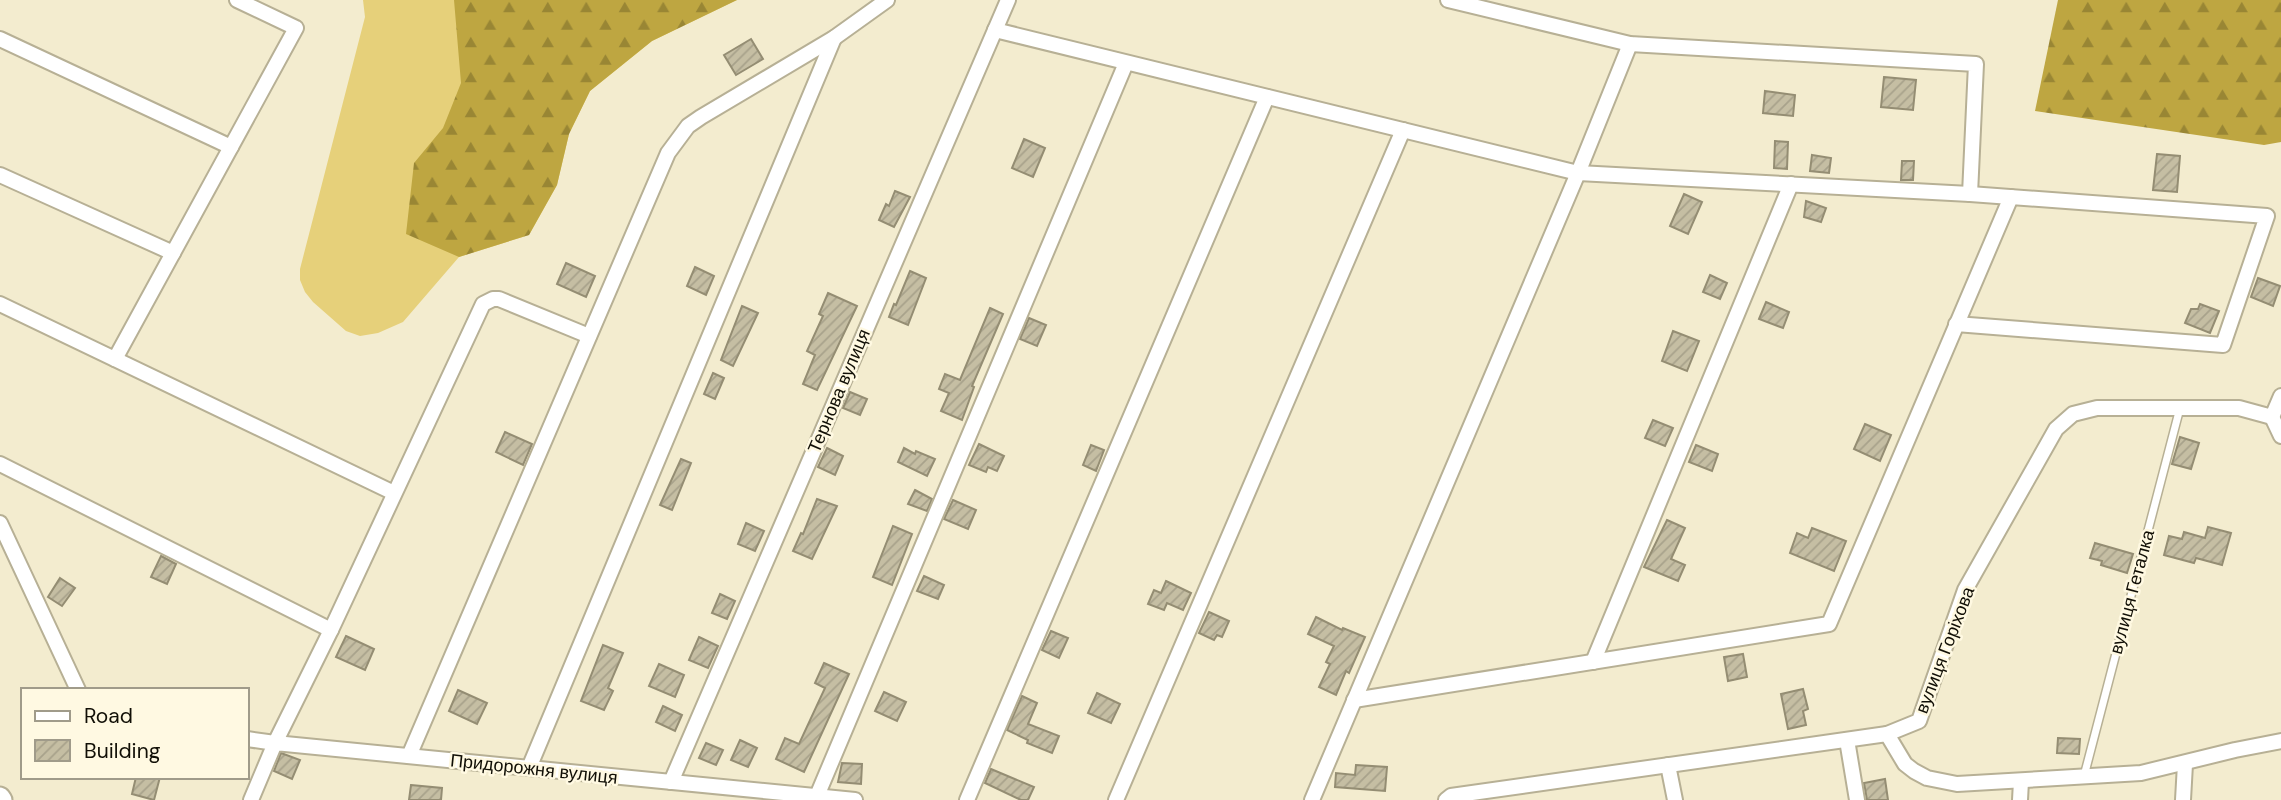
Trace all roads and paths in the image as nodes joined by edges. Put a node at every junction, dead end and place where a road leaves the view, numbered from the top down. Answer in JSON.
{"nodes":[{"id":1,"x":237,"y":0,"type":"edge"},
{"id":2,"x":887,"y":0,"type":"edge"},
{"id":3,"x":1008,"y":0,"type":"edge"},
{"id":4,"x":1448,"y":0,"type":"edge"},
{"id":5,"x":995,"y":30,"type":"junction"},
{"id":6,"x":834,"y":38,"type":"junction"},
{"id":7,"x":0,"y":39,"type":"edge"},
{"id":8,"x":1630,"y":44,"type":"junction"},
{"id":9,"x":1126,"y":63,"type":"junction"},
{"id":10,"x":1266,"y":97,"type":"junction"},
{"id":11,"x":1403,"y":131,"type":"junction"},
{"id":12,"x":231,"y":147,"type":"junction"},
{"id":13,"x":1578,"y":173,"type":"junction"},
{"id":14,"x":0,"y":175,"type":"edge"},
{"id":15,"x":1791,"y":184,"type":"junction"},
{"id":16,"x":1970,"y":194,"type":"junction"},
{"id":17,"x":2011,"y":197,"type":"junction"},
{"id":18,"x":173,"y":253,"type":"junction"},
{"id":19,"x":0,"y":304,"type":"edge"},
{"id":20,"x":1956,"y":324,"type":"junction"},
{"id":21,"x":589,"y":336,"type":"junction"},
{"id":22,"x":115,"y":359,"type":"junction"},
{"id":23,"x":2281,"y":396,"type":"edge"},
{"id":24,"x":2180,"y":408,"type":"junction"},
{"id":25,"x":2272,"y":416,"type":"junction"},
{"id":26,"x":2281,"y":436,"type":"edge"},
{"id":27,"x":0,"y":464,"type":"edge"},
{"id":28,"x":394,"y":493,"type":"junction"},
{"id":29,"x":0,"y":523,"type":"edge"},
{"id":30,"x":331,"y":630,"type":"junction"},
{"id":31,"x":1593,"y":662,"type":"junction"},
{"id":32,"x":77,"y":688,"type":"edge"},
{"id":33,"x":1354,"y":700,"type":"junction"},
{"id":34,"x":1886,"y":734,"type":"junction"},
{"id":35,"x":248,"y":739,"type":"edge"},
{"id":36,"x":1847,"y":740,"type":"junction"},
{"id":37,"x":2281,"y":741,"type":"edge"},
{"id":38,"x":275,"y":743,"type":"junction"},
{"id":39,"x":409,"y":756,"type":"junction"},
{"id":40,"x":2185,"y":764,"type":"junction"},
{"id":41,"x":1668,"y":765,"type":"junction"},
{"id":42,"x":529,"y":768,"type":"junction"},
{"id":43,"x":2084,"y":777,"type":"junction"},
{"id":44,"x":2021,"y":781,"type":"junction"},
{"id":45,"x":671,"y":782,"type":"junction"},
{"id":46,"x":817,"y":796,"type":"junction"},
{"id":47,"x":251,"y":800,"type":"edge"},
{"id":48,"x":855,"y":800,"type":"edge"},
{"id":49,"x":967,"y":800,"type":"edge"},
{"id":50,"x":1116,"y":800,"type":"edge"},
{"id":51,"x":1311,"y":800,"type":"edge"},
{"id":52,"x":1446,"y":800,"type":"edge"},
{"id":53,"x":1675,"y":800,"type":"edge"},
{"id":54,"x":1857,"y":800,"type":"edge"},
{"id":55,"x":2020,"y":800,"type":"edge"},
{"id":56,"x":2183,"y":800,"type":"edge"}],
"edges":[{"from":1,"to":12,"type":"street"},
{"from":2,"to":6,"type":"street"},
{"from":3,"to":5,"type":"street","name":"Тернова вулиця"},
{"from":4,"to":8,"type":"street"},
{"from":5,"to":9,"type":"street"},
{"from":5,"to":45,"type":"street","name":"Тернова вулиця"},
{"from":6,"to":21,"type":"street"},
{"from":6,"to":42,"type":"street"},
{"from":7,"to":12,"type":"street"},
{"from":8,"to":13,"type":"street"},
{"from":8,"to":16,"type":"street"},
{"from":9,"to":10,"type":"street"},
{"from":9,"to":46,"type":"street"},
{"from":10,"to":11,"type":"street"},
{"from":10,"to":49,"type":"street"},
{"from":11,"to":13,"type":"street"},
{"from":11,"to":50,"type":"street"},
{"from":12,"to":18,"type":"street"},
{"from":13,"to":15,"type":"street"},
{"from":13,"to":33,"type":"street"},
{"from":14,"to":18,"type":"street"},
{"from":15,"to":16,"type":"street"},
{"from":15,"to":31,"type":"street"},
{"from":16,"to":17,"type":"street"},
{"from":17,"to":20,"type":"street"},
{"from":17,"to":20,"type":"street"},
{"from":18,"to":22,"type":"street"},
{"from":19,"to":22,"type":"street"},
{"from":20,"to":31,"type":"street"},
{"from":21,"to":28,"type":"street"},
{"from":21,"to":39,"type":"street"},
{"from":22,"to":28,"type":"street"},
{"from":23,"to":25,"type":"street"},
{"from":24,"to":25,"type":"street","name":"вулиця Горіхова"},
{"from":24,"to":34,"type":"street","name":"вулиця Горіхова"},
{"from":24,"to":43,"type":"lane","name":"вулиця Геталка"},
{"from":25,"to":26,"type":"street"},
{"from":27,"to":30,"type":"street"},
{"from":28,"to":30,"type":"street"},
{"from":29,"to":32,"type":"street"},
{"from":30,"to":38,"type":"street"},
{"from":31,"to":33,"type":"street"},
{"from":33,"to":51,"type":"street"},
{"from":34,"to":36,"type":"street","name":"вулиця Горіхова"},
{"from":34,"to":44,"type":"street"},
{"from":35,"to":38,"type":"street","name":"Придорожня вулиця"},
{"from":36,"to":41,"type":"street","name":"вулиця Горіхова"},
{"from":36,"to":54,"type":"street"},
{"from":37,"to":40,"type":"street"},
{"from":38,"to":39,"type":"street","name":"Придорожня вулиця"},
{"from":38,"to":47,"type":"street"},
{"from":39,"to":42,"type":"street","name":"Придорожня вулиця"},
{"from":40,"to":43,"type":"street"},
{"from":40,"to":56,"type":"street"},
{"from":41,"to":52,"type":"street","name":"вулиця Горіхова"},
{"from":41,"to":53,"type":"street"},
{"from":42,"to":45,"type":"street","name":"Придорожня вулиця"},
{"from":43,"to":44,"type":"street"},
{"from":44,"to":55,"type":"street"},
{"from":45,"to":46,"type":"street","name":"Придорожня вулиця"},
{"from":46,"to":48,"type":"street","name":"Придорожня вулиця"}]}
